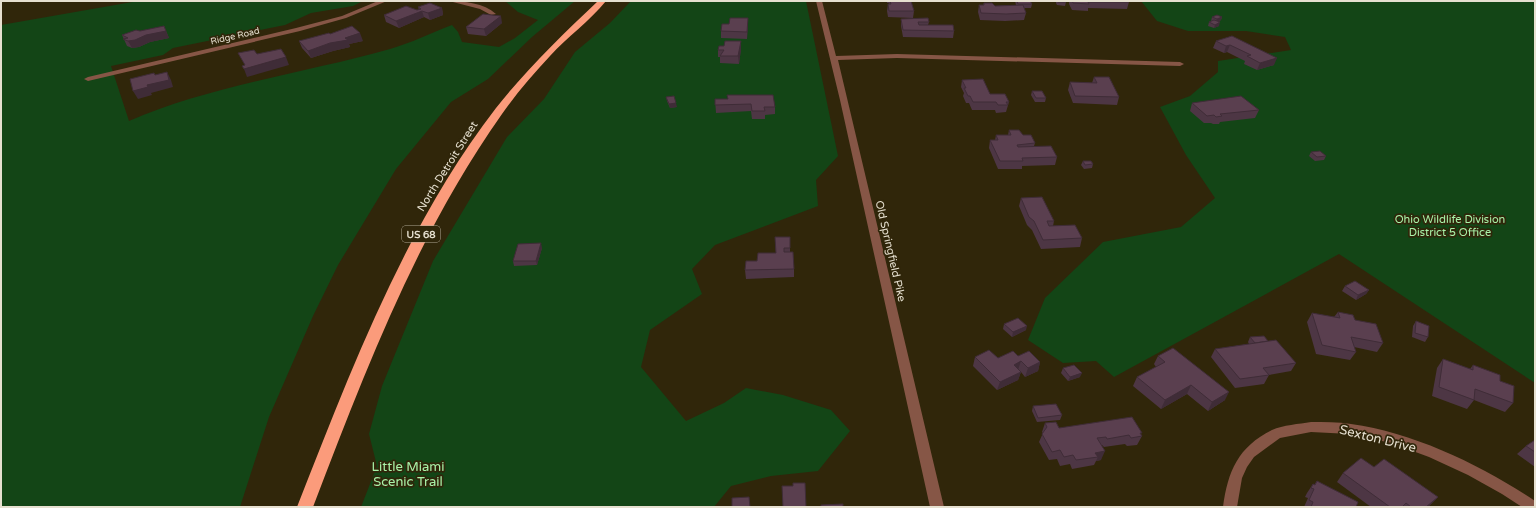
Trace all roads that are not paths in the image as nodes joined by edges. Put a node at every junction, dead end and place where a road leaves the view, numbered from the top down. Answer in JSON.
{"nodes":[{"id":1,"x":384,"y":1,"type":"edge"},
{"id":2,"x":452,"y":1,"type":"edge"},
{"id":3,"x":602,"y":1,"type":"edge"},
{"id":4,"x":819,"y":1,"type":"edge"},
{"id":5,"x":493,"y":14,"type":"edge"},
{"id":6,"x":833,"y":58,"type":"junction"},
{"id":7,"x":1180,"y":64,"type":"dead end"},
{"id":8,"x":88,"y":79,"type":"dead end"},
{"id":9,"x":304,"y":507,"type":"edge"},
{"id":10,"x":937,"y":507,"type":"edge"},
{"id":11,"x":1230,"y":507,"type":"edge"},
{"id":12,"x":1533,"y":507,"type":"edge"}],
"edges":[{"from":1,"to":8,"type":"street","name":"Ridge Road"},
{"from":2,"to":5,"type":"street"},
{"from":3,"to":9,"type":"highway","name":"North Detroit Street","number":"US 68"},
{"from":4,"to":6,"type":"street","name":"Old Springfield Pike"},
{"from":6,"to":7,"type":"street"},
{"from":6,"to":10,"type":"street","name":"Old Springfield Pike"},
{"from":11,"to":12,"type":"street","name":"Sexton Drive"}]}
